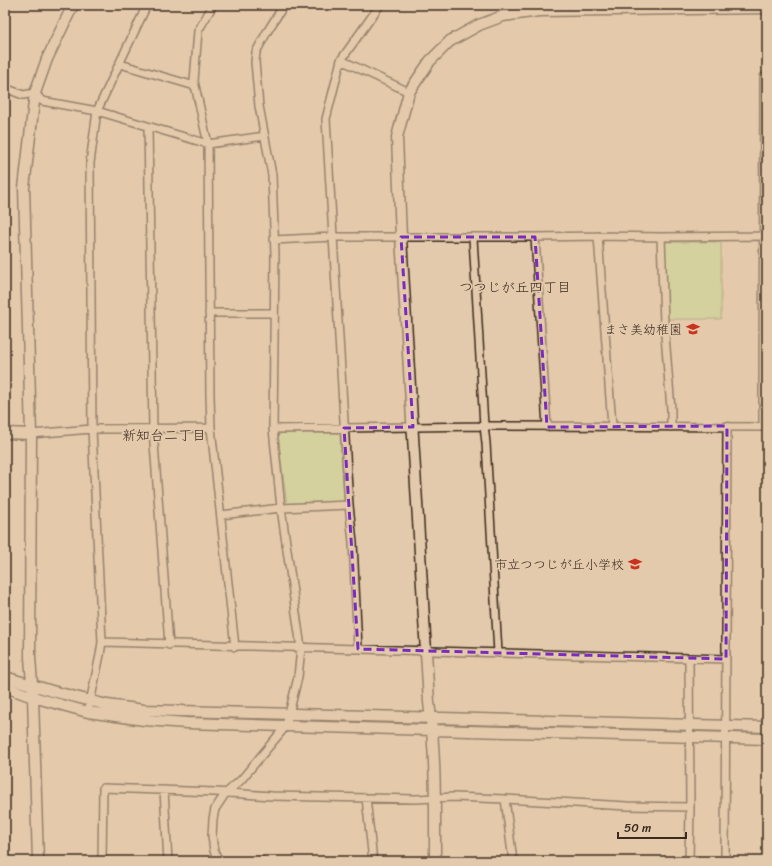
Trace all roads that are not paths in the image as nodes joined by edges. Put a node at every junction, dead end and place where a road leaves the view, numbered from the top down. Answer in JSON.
{"nodes":[{"id":1,"x":73,"y":5,"type":"edge"},
{"id":2,"x":147,"y":5,"type":"edge"},
{"id":3,"x":214,"y":5,"type":"edge"},
{"id":4,"x":284,"y":5,"type":"edge"},
{"id":5,"x":380,"y":5,"type":"edge"},
{"id":6,"x":728,"y":7,"type":"edge"},
{"id":7,"x":767,"y":8,"type":"edge"},
{"id":8,"x":340,"y":60,"type":"junction"},
{"id":9,"x":120,"y":64,"type":"junction"},
{"id":10,"x":767,"y":77,"type":"edge"},
{"id":11,"x":195,"y":86,"type":"junction"},
{"id":12,"x":5,"y":88,"type":"edge"},
{"id":13,"x":409,"y":92,"type":"junction"},
{"id":14,"x":36,"y":93,"type":"junction"},
{"id":15,"x":97,"y":112,"type":"junction"},
{"id":16,"x":148,"y":127,"type":"junction"},
{"id":17,"x":265,"y":136,"type":"junction"},
{"id":18,"x":208,"y":144,"type":"junction"},
{"id":19,"x":598,"y":236,"type":"junction"},
{"id":20,"x":765,"y":236,"type":"edge"},
{"id":21,"x":332,"y":237,"type":"junction"},
{"id":22,"x":401,"y":237,"type":"junction"},
{"id":23,"x":535,"y":237,"type":"junction"},
{"id":24,"x":473,"y":238,"type":"junction"},
{"id":25,"x":661,"y":238,"type":"junction"},
{"id":26,"x":274,"y":240,"type":"junction"},
{"id":27,"x":209,"y":312,"type":"junction"},
{"id":28,"x":274,"y":313,"type":"junction"},
{"id":29,"x":484,"y":426,"type":"junction"},
{"id":30,"x":612,"y":426,"type":"junction"},
{"id":31,"x":671,"y":426,"type":"junction"},
{"id":32,"x":727,"y":426,"type":"junction"},
{"id":33,"x":413,"y":427,"type":"junction"},
{"id":34,"x":547,"y":427,"type":"junction"},
{"id":35,"x":765,"y":427,"type":"edge"},
{"id":36,"x":211,"y":428,"type":"junction"},
{"id":37,"x":344,"y":428,"type":"junction"},
{"id":38,"x":92,"y":429,"type":"junction"},
{"id":39,"x":273,"y":429,"type":"junction"},
{"id":40,"x":153,"y":430,"type":"junction"},
{"id":41,"x":5,"y":433,"type":"edge"},
{"id":42,"x":31,"y":434,"type":"junction"},
{"id":43,"x":349,"y":505,"type":"junction"},
{"id":44,"x":281,"y":508,"type":"junction"},
{"id":45,"x":220,"y":515,"type":"junction"},
{"id":46,"x":102,"y":642,"type":"junction"},
{"id":47,"x":169,"y":645,"type":"junction"},
{"id":48,"x":235,"y":646,"type":"junction"},
{"id":49,"x":301,"y":648,"type":"junction"},
{"id":50,"x":358,"y":649,"type":"junction"},
{"id":51,"x":427,"y":651,"type":"junction"},
{"id":52,"x":498,"y":653,"type":"junction"},
{"id":53,"x":689,"y":658,"type":"junction"},
{"id":54,"x":726,"y":659,"type":"junction"},
{"id":55,"x":5,"y":677,"type":"edge"},
{"id":56,"x":32,"y":686,"type":"junction"},
{"id":57,"x":5,"y":687,"type":"edge"},
{"id":58,"x":33,"y":697,"type":"junction"},
{"id":59,"x":90,"y":701,"type":"junction"},
{"id":60,"x":88,"y":712,"type":"junction"},
{"id":61,"x":288,"y":714,"type":"junction"},
{"id":62,"x":431,"y":718,"type":"junction"},
{"id":63,"x":690,"y":725,"type":"junction"},
{"id":64,"x":286,"y":726,"type":"junction"},
{"id":65,"x":726,"y":726,"type":"junction"},
{"id":66,"x":767,"y":727,"type":"edge"},
{"id":67,"x":433,"y":729,"type":"junction"},
{"id":68,"x":690,"y":737,"type":"junction"},
{"id":69,"x":726,"y":738,"type":"junction"},
{"id":70,"x":767,"y":739,"type":"edge"},
{"id":71,"x":164,"y":790,"type":"junction"},
{"id":72,"x":225,"y":794,"type":"junction"},
{"id":73,"x":366,"y":798,"type":"junction"},
{"id":74,"x":435,"y":798,"type":"junction"},
{"id":75,"x":505,"y":799,"type":"junction"},
{"id":76,"x":690,"y":807,"type":"junction"},
{"id":77,"x":38,"y":861,"type":"edge"},
{"id":78,"x":102,"y":861,"type":"edge"},
{"id":79,"x":168,"y":861,"type":"edge"},
{"id":80,"x":219,"y":861,"type":"edge"},
{"id":81,"x":262,"y":861,"type":"edge"},
{"id":82,"x":373,"y":861,"type":"edge"},
{"id":83,"x":435,"y":861,"type":"edge"},
{"id":84,"x":513,"y":861,"type":"edge"},
{"id":85,"x":689,"y":861,"type":"edge"},
{"id":86,"x":725,"y":861,"type":"edge"}],
"edges":[{"from":1,"to":14,"type":"street"},
{"from":2,"to":9,"type":"street"},
{"from":3,"to":11,"type":"street"},
{"from":4,"to":17,"type":"street"},
{"from":5,"to":8,"type":"street"},
{"from":6,"to":7,"type":"street"},
{"from":6,"to":13,"type":"street"},
{"from":8,"to":13,"type":"street"},
{"from":8,"to":21,"type":"street"},
{"from":9,"to":11,"type":"street"},
{"from":9,"to":15,"type":"street"},
{"from":10,"to":20,"type":"street"},
{"from":11,"to":18,"type":"street"},
{"from":12,"to":14,"type":"street"},
{"from":13,"to":22,"type":"street"},
{"from":14,"to":15,"type":"street"},
{"from":14,"to":42,"type":"street"},
{"from":15,"to":16,"type":"street"},
{"from":15,"to":38,"type":"street"},
{"from":16,"to":18,"type":"street"},
{"from":16,"to":40,"type":"street"},
{"from":17,"to":18,"type":"street"},
{"from":17,"to":26,"type":"street"},
{"from":18,"to":27,"type":"street"},
{"from":19,"to":23,"type":"street"},
{"from":19,"to":25,"type":"street"},
{"from":19,"to":30,"type":"street"},
{"from":20,"to":25,"type":"street"},
{"from":20,"to":35,"type":"street"},
{"from":21,"to":22,"type":"street"},
{"from":21,"to":26,"type":"street"},
{"from":21,"to":37,"type":"street"},
{"from":22,"to":24,"type":"street"},
{"from":22,"to":33,"type":"street"},
{"from":23,"to":24,"type":"street"},
{"from":23,"to":34,"type":"street"},
{"from":24,"to":29,"type":"street"},
{"from":25,"to":31,"type":"street"},
{"from":26,"to":28,"type":"street"},
{"from":27,"to":28,"type":"street"},
{"from":27,"to":36,"type":"street"},
{"from":28,"to":39,"type":"street"},
{"from":29,"to":33,"type":"street"},
{"from":29,"to":34,"type":"street"},
{"from":29,"to":52,"type":"street"},
{"from":30,"to":31,"type":"street"},
{"from":30,"to":34,"type":"street"},
{"from":31,"to":32,"type":"street"},
{"from":32,"to":35,"type":"street"},
{"from":32,"to":54,"type":"street"},
{"from":33,"to":37,"type":"street"},
{"from":33,"to":51,"type":"street"},
{"from":36,"to":40,"type":"street"},
{"from":36,"to":45,"type":"street"},
{"from":37,"to":39,"type":"street"},
{"from":37,"to":43,"type":"street"},
{"from":38,"to":40,"type":"street"},
{"from":38,"to":42,"type":"street"},
{"from":38,"to":46,"type":"street"},
{"from":39,"to":44,"type":"street"},
{"from":40,"to":47,"type":"street"},
{"from":41,"to":42,"type":"street"},
{"from":42,"to":56,"type":"street"},
{"from":43,"to":44,"type":"street"},
{"from":43,"to":50,"type":"street"},
{"from":44,"to":45,"type":"street"},
{"from":44,"to":49,"type":"street"},
{"from":45,"to":48,"type":"street"},
{"from":46,"to":47,"type":"street"},
{"from":46,"to":59,"type":"street"},
{"from":47,"to":48,"type":"street"},
{"from":48,"to":49,"type":"street"},
{"from":49,"to":50,"type":"street"},
{"from":49,"to":61,"type":"street"},
{"from":50,"to":51,"type":"street"},
{"from":51,"to":52,"type":"street"},
{"from":51,"to":62,"type":"street"},
{"from":52,"to":53,"type":"street"},
{"from":53,"to":54,"type":"street"},
{"from":53,"to":63,"type":"street"},
{"from":54,"to":65,"type":"street"},
{"from":55,"to":56,"type":"street"},
{"from":56,"to":58,"type":"street"},
{"from":56,"to":59,"type":"street"},
{"from":57,"to":58,"type":"street"},
{"from":58,"to":60,"type":"street"},
{"from":58,"to":77,"type":"street"},
{"from":59,"to":60,"type":"street"},
{"from":59,"to":61,"type":"street"},
{"from":60,"to":64,"type":"street"},
{"from":61,"to":62,"type":"street"},
{"from":61,"to":64,"type":"street"},
{"from":62,"to":63,"type":"street"},
{"from":62,"to":67,"type":"street"},
{"from":63,"to":65,"type":"street"},
{"from":63,"to":68,"type":"street"},
{"from":64,"to":67,"type":"street"},
{"from":64,"to":72,"type":"street"},
{"from":65,"to":66,"type":"street"},
{"from":65,"to":69,"type":"street"},
{"from":67,"to":68,"type":"street"},
{"from":67,"to":74,"type":"street"},
{"from":68,"to":69,"type":"street"},
{"from":68,"to":76,"type":"street"},
{"from":69,"to":70,"type":"street"},
{"from":69,"to":86,"type":"street"},
{"from":71,"to":72,"type":"street"},
{"from":71,"to":78,"type":"street"},
{"from":71,"to":79,"type":"street"},
{"from":72,"to":73,"type":"street"},
{"from":72,"to":80,"type":"street"},
{"from":73,"to":74,"type":"street"},
{"from":73,"to":82,"type":"street"},
{"from":74,"to":75,"type":"street"},
{"from":74,"to":83,"type":"street"},
{"from":75,"to":76,"type":"street"},
{"from":75,"to":84,"type":"street"},
{"from":76,"to":85,"type":"street"},
{"from":80,"to":81,"type":"street"}]}
